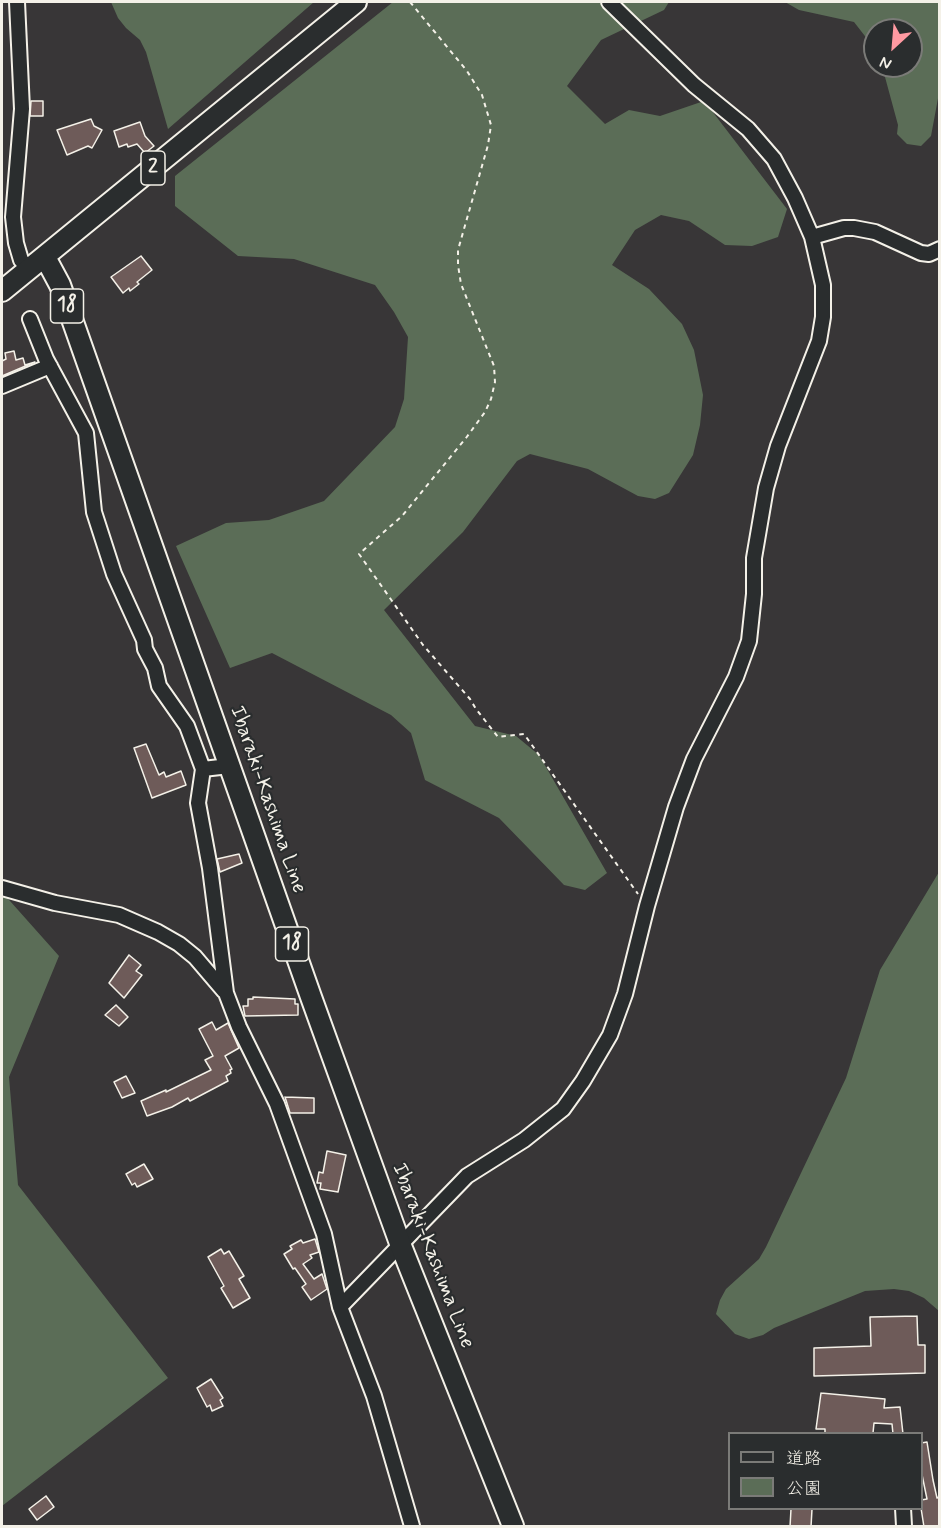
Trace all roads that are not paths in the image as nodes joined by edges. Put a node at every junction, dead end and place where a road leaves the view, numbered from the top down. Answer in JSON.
{"nodes":[{"id":1,"x":17,"y":2,"type":"edge"},
{"id":2,"x":356,"y":2,"type":"edge"},
{"id":3,"x":609,"y":2,"type":"edge"},
{"id":4,"x":812,"y":237,"type":"junction"},
{"id":5,"x":939,"y":249,"type":"edge"},
{"id":6,"x":45,"y":257,"type":"junction"},
{"id":7,"x":29,"y":269,"type":"junction"},
{"id":8,"x":2,"y":291,"type":"edge"},
{"id":9,"x":30,"y":319,"type":"dead end"},
{"id":10,"x":50,"y":366,"type":"junction"},
{"id":11,"x":2,"y":386,"type":"edge"},
{"id":12,"x":107,"y":416,"type":"junction"},
{"id":13,"x":81,"y":424,"type":"junction"},
{"id":14,"x":229,"y":766,"type":"junction"},
{"id":15,"x":203,"y":769,"type":"junction"},
{"id":16,"x":2,"y":888,"type":"edge"},
{"id":17,"x":226,"y":993,"type":"junction"},
{"id":18,"x":401,"y":1246,"type":"junction"},
{"id":19,"x":340,"y":1307,"type":"junction"},
{"id":20,"x":903,"y":1510,"type":"edge"},
{"id":21,"x":412,"y":1527,"type":"edge"},
{"id":22,"x":513,"y":1527,"type":"edge"},
{"id":23,"x":904,"y":1527,"type":"edge"}],
"edges":[{"from":1,"to":7,"type":"street"},
{"from":2,"to":6,"type":"main road","number":"2"},
{"from":3,"to":4,"type":"street"},
{"from":4,"to":5,"type":"street"},
{"from":4,"to":18,"type":"street"},
{"from":6,"to":7,"type":"main road","number":"2"},
{"from":6,"to":12,"type":"main road","name":"Ibaraki-Kashima Line","number":"18"},
{"from":7,"to":8,"type":"main road","number":"2"},
{"from":9,"to":10,"type":"street"},
{"from":10,"to":11,"type":"street"},
{"from":10,"to":13,"type":"street"},
{"from":12,"to":13,"type":"street"},
{"from":12,"to":14,"type":"main road","name":"Ibaraki-Kashima Line","number":"18"},
{"from":13,"to":15,"type":"street"},
{"from":14,"to":15,"type":"street"},
{"from":14,"to":18,"type":"main road","name":"Ibaraki-Kashima Line","number":"18"},
{"from":15,"to":17,"type":"street"},
{"from":16,"to":17,"type":"street"},
{"from":17,"to":19,"type":"street"},
{"from":18,"to":19,"type":"street"},
{"from":18,"to":22,"type":"main road","name":"Ibaraki-Kashima Line","number":"18"},
{"from":19,"to":21,"type":"street"},
{"from":20,"to":23,"type":"street"}]}
